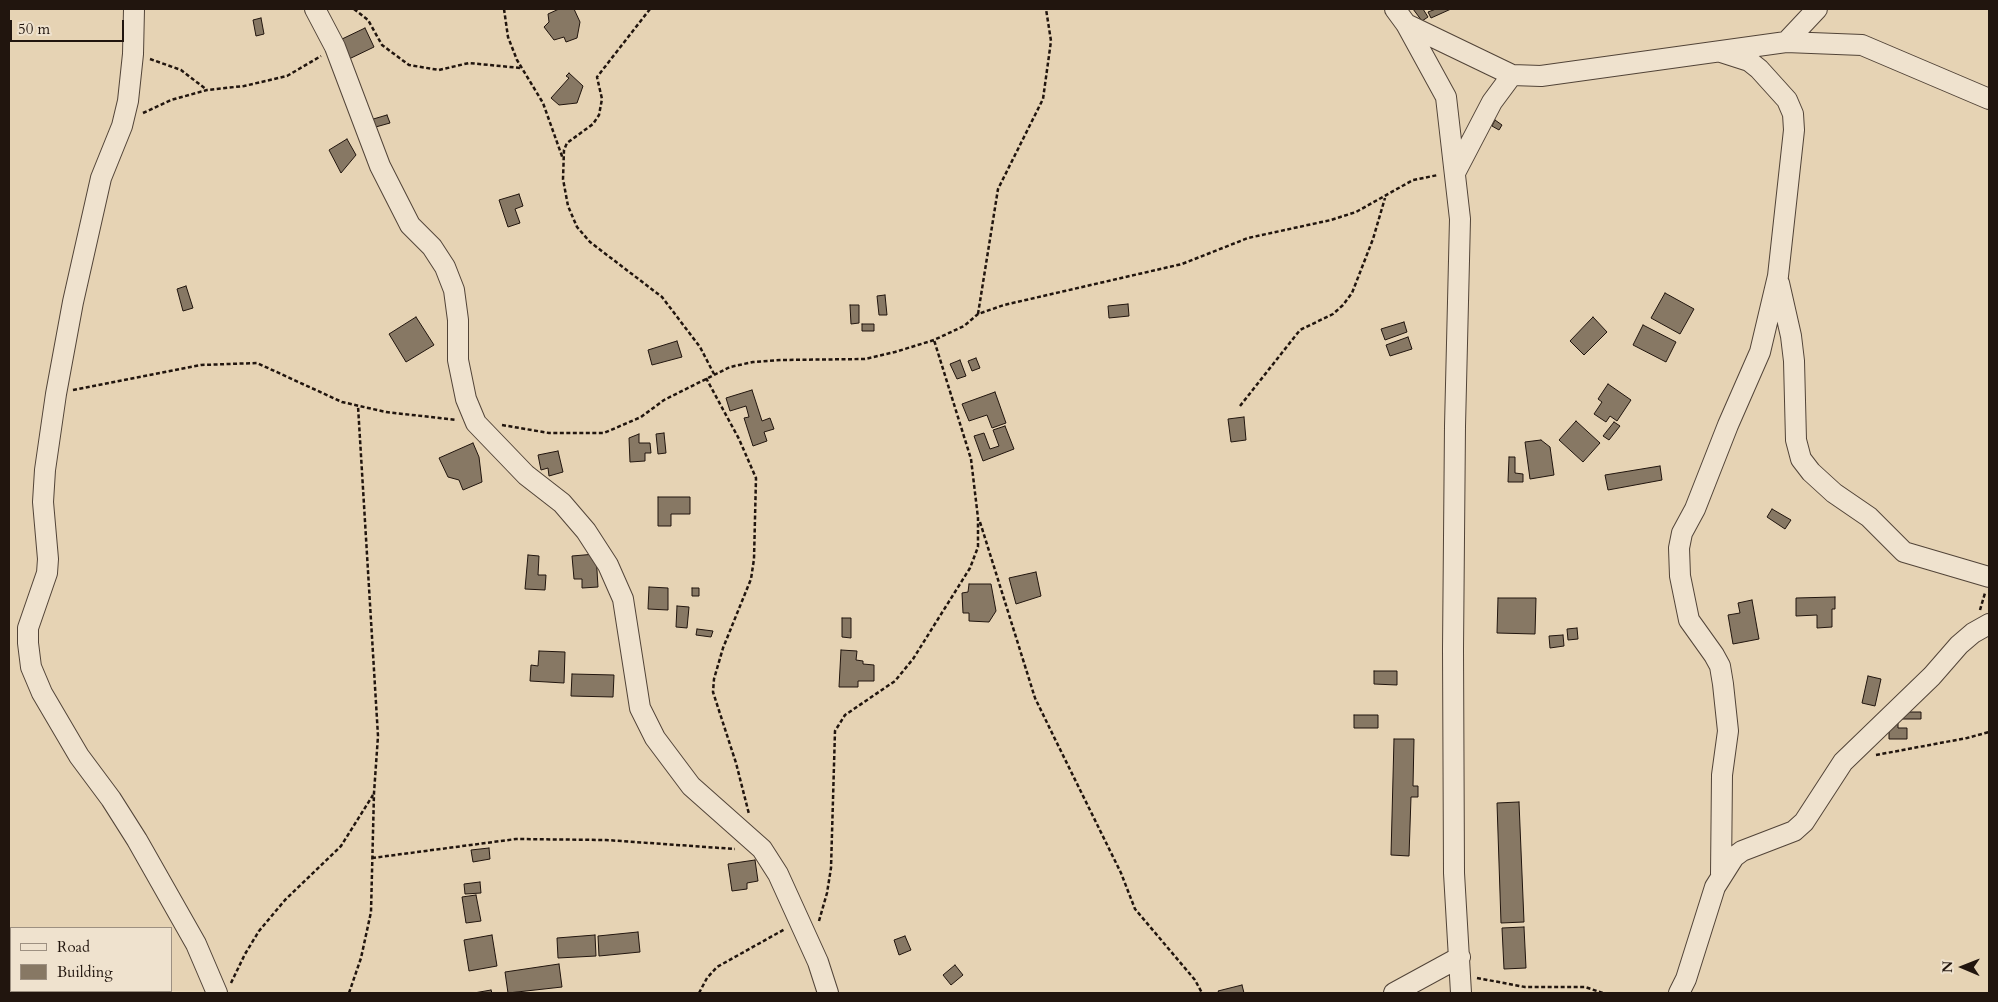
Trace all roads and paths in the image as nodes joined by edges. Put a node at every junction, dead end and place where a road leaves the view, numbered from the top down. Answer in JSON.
{"nodes":[{"id":1,"x":134,"y":9,"type":"edge"},
{"id":2,"x":314,"y":9,"type":"edge"},
{"id":3,"x":354,"y":9,"type":"edge"},
{"id":4,"x":504,"y":9,"type":"edge"},
{"id":5,"x":650,"y":9,"type":"edge"},
{"id":6,"x":1046,"y":9,"type":"edge"},
{"id":7,"x":1817,"y":9,"type":"edge"},
{"id":8,"x":1400,"y":16,"type":"edge"},
{"id":9,"x":1786,"y":42,"type":"junction"},
{"id":10,"x":335,"y":47,"type":"junction"},
{"id":11,"x":1721,"y":52,"type":"junction"},
{"id":12,"x":133,"y":54,"type":"junction"},
{"id":13,"x":521,"y":68,"type":"junction"},
{"id":14,"x":1512,"y":74,"type":"junction"},
{"id":15,"x":207,"y":90,"type":"junction"},
{"id":16,"x":1989,"y":99,"type":"edge"},
{"id":17,"x":141,"y":118,"type":"dead end"},
{"id":18,"x":564,"y":160,"type":"junction"},
{"id":19,"x":1456,"y":171,"type":"junction"},
{"id":20,"x":1385,"y":198,"type":"junction"},
{"id":21,"x":1778,"y":276,"type":"junction"},
{"id":22,"x":978,"y":314,"type":"junction"},
{"id":23,"x":934,"y":340,"type":"junction"},
{"id":24,"x":714,"y":374,"type":"junction"},
{"id":25,"x":706,"y":378,"type":"junction"},
{"id":26,"x":56,"y":394,"type":"junction"},
{"id":27,"x":358,"y":406,"type":"junction"},
{"id":28,"x":1240,"y":406,"type":"dead end"},
{"id":29,"x":476,"y":422,"type":"junction"},
{"id":30,"x":978,"y":518,"type":"junction"},
{"id":31,"x":1988,"y":582,"type":"edge"},
{"id":32,"x":1981,"y":628,"type":"edge"},
{"id":33,"x":1989,"y":732,"type":"edge"},
{"id":34,"x":1872,"y":756,"type":"dead end"},
{"id":35,"x":374,"y":793,"type":"junction"},
{"id":36,"x":759,"y":847,"type":"junction"},
{"id":37,"x":372,"y":858,"type":"junction"},
{"id":38,"x":1721,"y":874,"type":"junction"},
{"id":39,"x":809,"y":922,"type":"junction"},
{"id":40,"x":1461,"y":975,"type":"edge"},
{"id":41,"x":224,"y":989,"type":"edge"},
{"id":42,"x":349,"y":993,"type":"edge"},
{"id":43,"x":699,"y":993,"type":"edge"},
{"id":44,"x":828,"y":993,"type":"edge"},
{"id":45,"x":1202,"y":993,"type":"edge"},
{"id":46,"x":1394,"y":993,"type":"edge"},
{"id":47,"x":1603,"y":993,"type":"edge"},
{"id":48,"x":1679,"y":993,"type":"edge"}],
"edges":[{"from":1,"to":12,"type":"street"},
{"from":2,"to":10,"type":"street"},
{"from":3,"to":13,"type":"path"},
{"from":4,"to":13,"type":"path"},
{"from":5,"to":18,"type":"path"},
{"from":6,"to":22,"type":"path"},
{"from":7,"to":9,"type":"street"},
{"from":8,"to":14,"type":"street"},
{"from":8,"to":19,"type":"street"},
{"from":9,"to":11,"type":"street"},
{"from":9,"to":16,"type":"street"},
{"from":10,"to":15,"type":"path"},
{"from":10,"to":29,"type":"street"},
{"from":11,"to":14,"type":"street"},
{"from":11,"to":21,"type":"street"},
{"from":12,"to":15,"type":"path"},
{"from":12,"to":26,"type":"street"},
{"from":13,"to":18,"type":"path"},
{"from":14,"to":19,"type":"street"},
{"from":15,"to":17,"type":"path"},
{"from":18,"to":24,"type":"path"},
{"from":19,"to":20,"type":"path"},
{"from":19,"to":40,"type":"street"},
{"from":20,"to":22,"type":"path"},
{"from":20,"to":28,"type":"path"},
{"from":21,"to":31,"type":"street"},
{"from":21,"to":38,"type":"street"},
{"from":22,"to":23,"type":"path"},
{"from":23,"to":24,"type":"path"},
{"from":23,"to":30,"type":"path"},
{"from":24,"to":25,"type":"path"},
{"from":25,"to":29,"type":"path"},
{"from":25,"to":36,"type":"path"},
{"from":26,"to":27,"type":"path"},
{"from":26,"to":41,"type":"street"},
{"from":27,"to":29,"type":"path"},
{"from":27,"to":35,"type":"path"},
{"from":29,"to":36,"type":"street"},
{"from":30,"to":39,"type":"path"},
{"from":30,"to":45,"type":"path"},
{"from":31,"to":32,"type":"path"},
{"from":32,"to":38,"type":"street"},
{"from":33,"to":34,"type":"path"},
{"from":35,"to":37,"type":"path"},
{"from":35,"to":41,"type":"path"},
{"from":36,"to":37,"type":"path"},
{"from":36,"to":39,"type":"street"},
{"from":37,"to":42,"type":"path"},
{"from":38,"to":48,"type":"street"},
{"from":39,"to":43,"type":"path"},
{"from":39,"to":44,"type":"street"},
{"from":40,"to":46,"type":"street"},
{"from":40,"to":47,"type":"path"}]}
